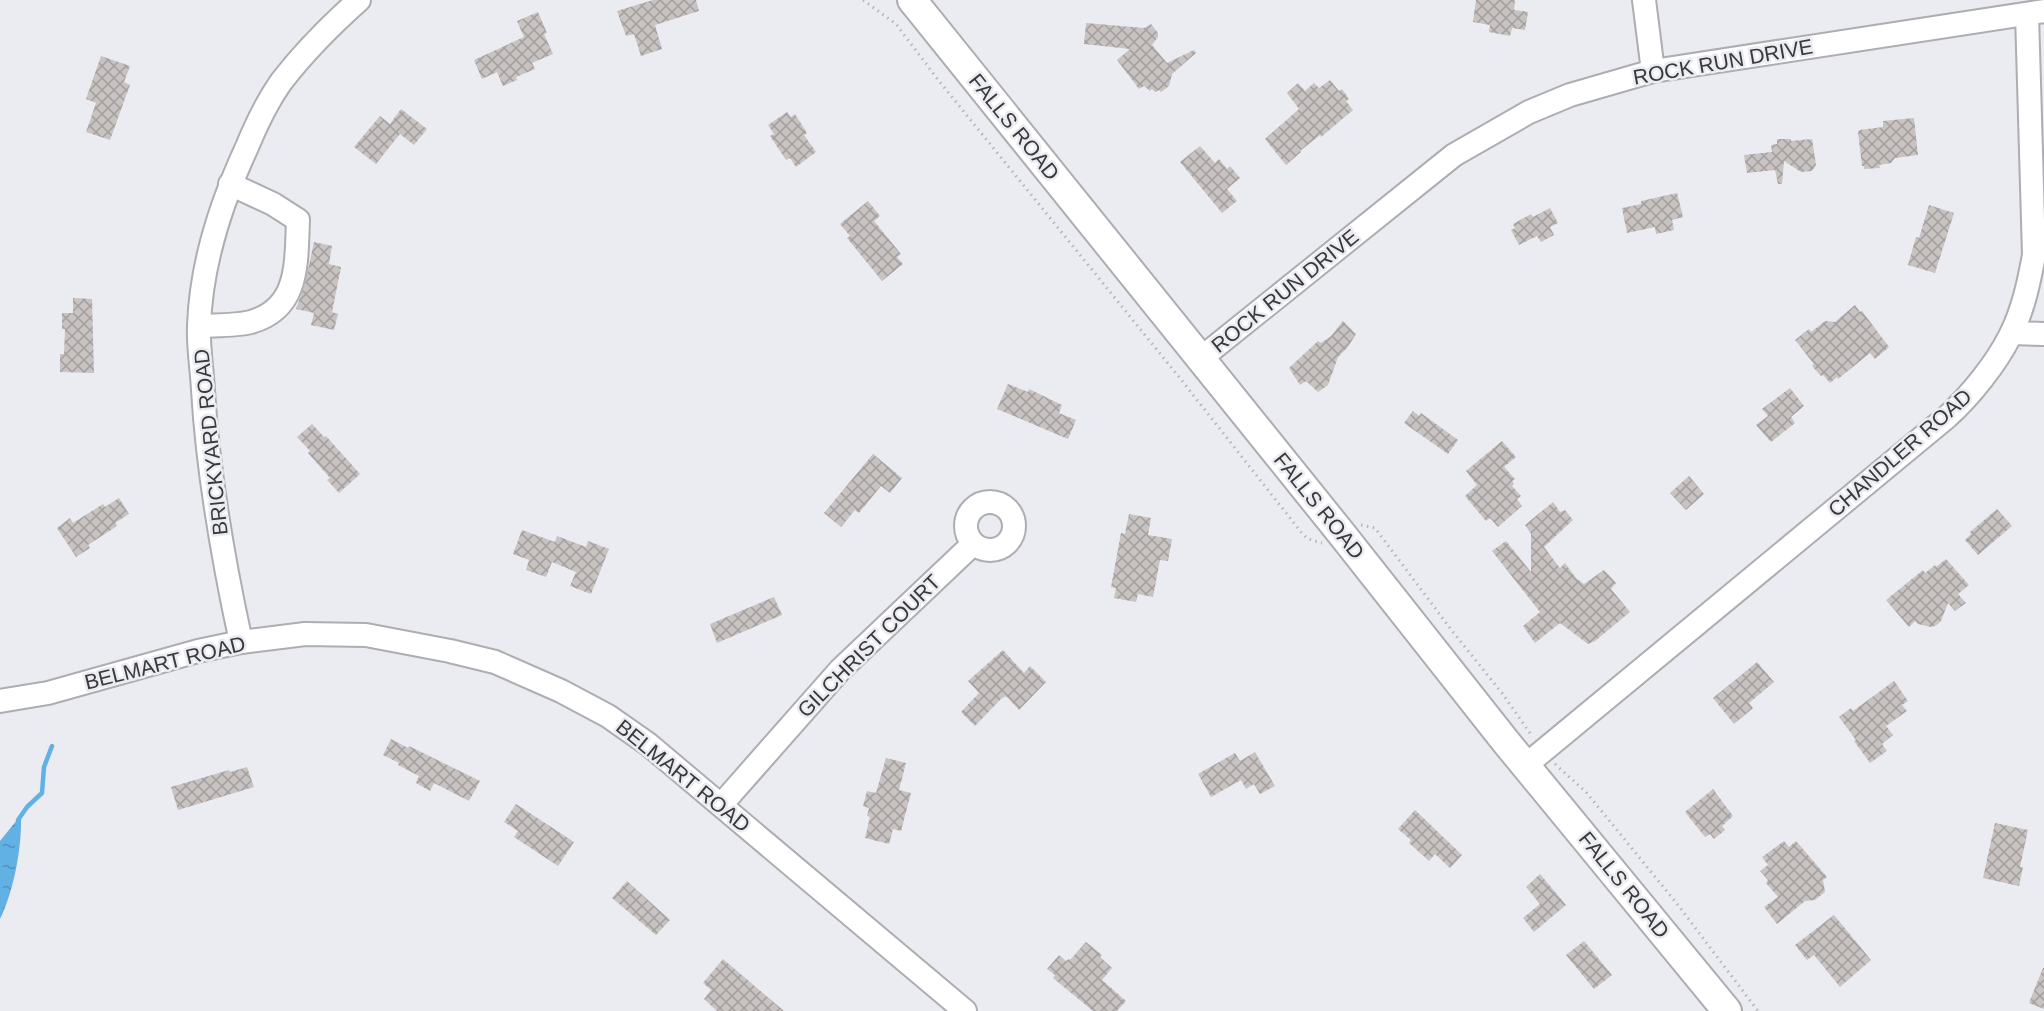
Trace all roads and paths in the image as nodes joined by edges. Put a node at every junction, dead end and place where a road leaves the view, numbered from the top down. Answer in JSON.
{"nodes":[{"id":1,"x":359,"y":0,"type":"edge"},
{"id":2,"x":912,"y":0,"type":"edge"},
{"id":3,"x":1644,"y":0,"type":"edge"},
{"id":4,"x":2036,"y":13,"type":"edge"},
{"id":5,"x":1653,"y":71,"type":"junction"},
{"id":6,"x":230,"y":184,"type":"junction"},
{"id":7,"x":199,"y":326,"type":"junction"},
{"id":8,"x":2012,"y":333,"type":"junction"},
{"id":9,"x":2044,"y":334,"type":"edge"},
{"id":10,"x":1200,"y":359,"type":"junction"},
{"id":11,"x":972,"y":544,"type":"dead end"},
{"id":12,"x":241,"y":642,"type":"junction"},
{"id":13,"x":0,"y":701,"type":"edge"},
{"id":14,"x":1526,"y":765,"type":"junction"},
{"id":15,"x":721,"y":805,"type":"junction"},
{"id":16,"x":965,"y":1011,"type":"edge"},
{"id":17,"x":1727,"y":1011,"type":"edge"}],
"edges":[{"from":1,"to":6,"type":"street","name":"BRICKYARD ROAD"},
{"from":2,"to":10,"type":"main road","name":"FALLS ROAD"},
{"from":3,"to":5,"type":"street"},
{"from":4,"to":5,"type":"street","name":"ROCK RUN DRIVE"},
{"from":4,"to":8,"type":"street","name":"CHANDLER ROAD"},
{"from":5,"to":10,"type":"street","name":"ROCK RUN DRIVE"},
{"from":6,"to":7,"type":"street","name":"BRICKYARD ROAD"},
{"from":6,"to":7,"type":"street"},
{"from":7,"to":12,"type":"street","name":"BRICKYARD ROAD"},
{"from":8,"to":9,"type":"street"},
{"from":8,"to":14,"type":"street","name":"CHANDLER ROAD"},
{"from":10,"to":14,"type":"main road","name":"FALLS ROAD"},
{"from":11,"to":15,"type":"street","name":"GILCHRIST COURT"},
{"from":12,"to":13,"type":"street","name":"BELMART ROAD"},
{"from":12,"to":15,"type":"street","name":"BELMART ROAD"},
{"from":14,"to":17,"type":"main road","name":"FALLS ROAD"},
{"from":15,"to":16,"type":"street","name":"BELMART ROAD"}]}
